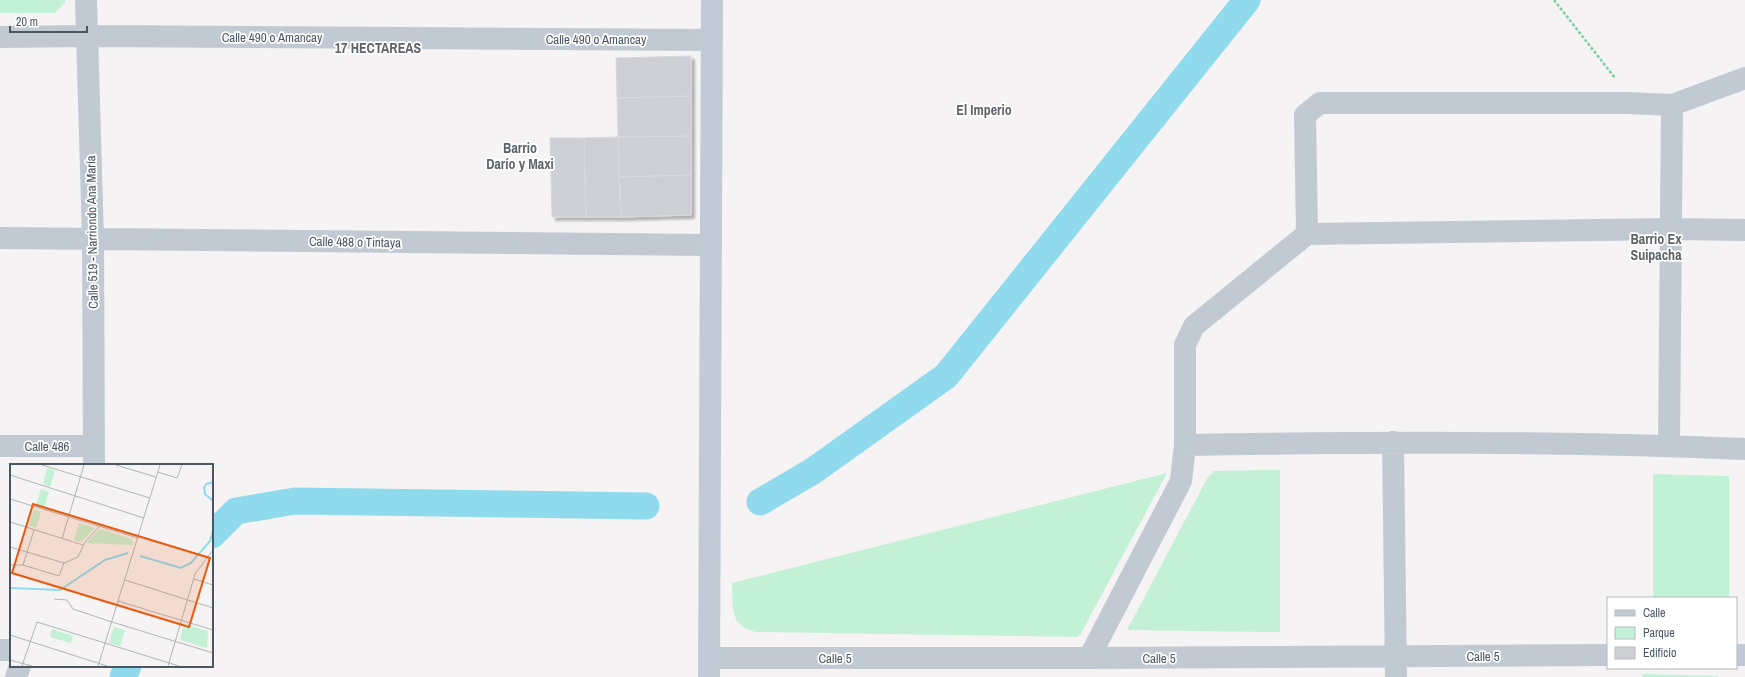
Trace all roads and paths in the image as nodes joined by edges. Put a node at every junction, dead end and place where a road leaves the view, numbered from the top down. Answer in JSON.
{"nodes":[{"id":1,"x":86,"y":0,"type":"edge"},
{"id":2,"x":712,"y":0,"type":"edge"},
{"id":3,"x":1554,"y":0,"type":"edge"},
{"id":4,"x":87,"y":36,"type":"junction"},
{"id":5,"x":0,"y":37,"type":"edge"},
{"id":6,"x":711,"y":40,"type":"junction"},
{"id":7,"x":1745,"y":78,"type":"edge"},
{"id":8,"x":1627,"y":103,"type":"junction"},
{"id":9,"x":1672,"y":105,"type":"junction"},
{"id":10,"x":1672,"y":229,"type":"junction"},
{"id":11,"x":1745,"y":230,"type":"edge"},
{"id":12,"x":1307,"y":234,"type":"junction"},
{"id":13,"x":0,"y":238,"type":"edge"},
{"id":14,"x":93,"y":239,"type":"junction"},
{"id":15,"x":711,"y":245,"type":"junction"},
{"id":16,"x":1393,"y":442,"type":"junction"},
{"id":17,"x":1185,"y":445,"type":"junction"},
{"id":18,"x":0,"y":446,"type":"edge"},
{"id":19,"x":1670,"y":446,"type":"junction"},
{"id":20,"x":1745,"y":449,"type":"edge"},
{"id":21,"x":94,"y":456,"type":"edge"},
{"id":22,"x":1607,"y":655,"type":"edge"},
{"id":23,"x":1089,"y":658,"type":"junction"},
{"id":24,"x":20,"y":667,"type":"edge"},
{"id":25,"x":710,"y":667,"type":"edge"},
{"id":26,"x":1396,"y":667,"type":"edge"},
{"id":27,"x":16,"y":677,"type":"edge"}],
"edges":[{"from":1,"to":4,"type":"street","name":"Calle 519 - Narriondo Ana María"},
{"from":2,"to":6,"type":"street"},
{"from":3,"to":8,"type":"path"},
{"from":4,"to":5,"type":"street","name":"Calle 490 o Amancay"},
{"from":4,"to":6,"type":"street","name":"Calle 490 o Amancay"},
{"from":4,"to":14,"type":"street","name":"Calle 519 - Narriondo Ana María"},
{"from":6,"to":15,"type":"street"},
{"from":7,"to":9,"type":"street"},
{"from":8,"to":9,"type":"street"},
{"from":8,"to":12,"type":"street"},
{"from":9,"to":10,"type":"street"},
{"from":10,"to":11,"type":"street"},
{"from":10,"to":12,"type":"street"},
{"from":10,"to":19,"type":"street"},
{"from":12,"to":17,"type":"street"},
{"from":13,"to":14,"type":"street","name":"Calle 488 o Tintaya"},
{"from":14,"to":15,"type":"street","name":"Calle 488 o Tintaya"},
{"from":14,"to":21,"type":"street","name":"Calle 519 - Narriondo Ana María"},
{"from":15,"to":25,"type":"street"},
{"from":16,"to":17,"type":"street"},
{"from":16,"to":19,"type":"street"},
{"from":16,"to":26,"type":"street"},
{"from":17,"to":23,"type":"street"},
{"from":18,"to":21,"type":"street","name":"Calle 486"},
{"from":19,"to":20,"type":"street"},
{"from":22,"to":26,"type":"street","name":"Calle 5"},
{"from":23,"to":25,"type":"street","name":"Calle 5"},
{"from":23,"to":26,"type":"street","name":"Calle 5"},
{"from":24,"to":27,"type":"street"}]}
